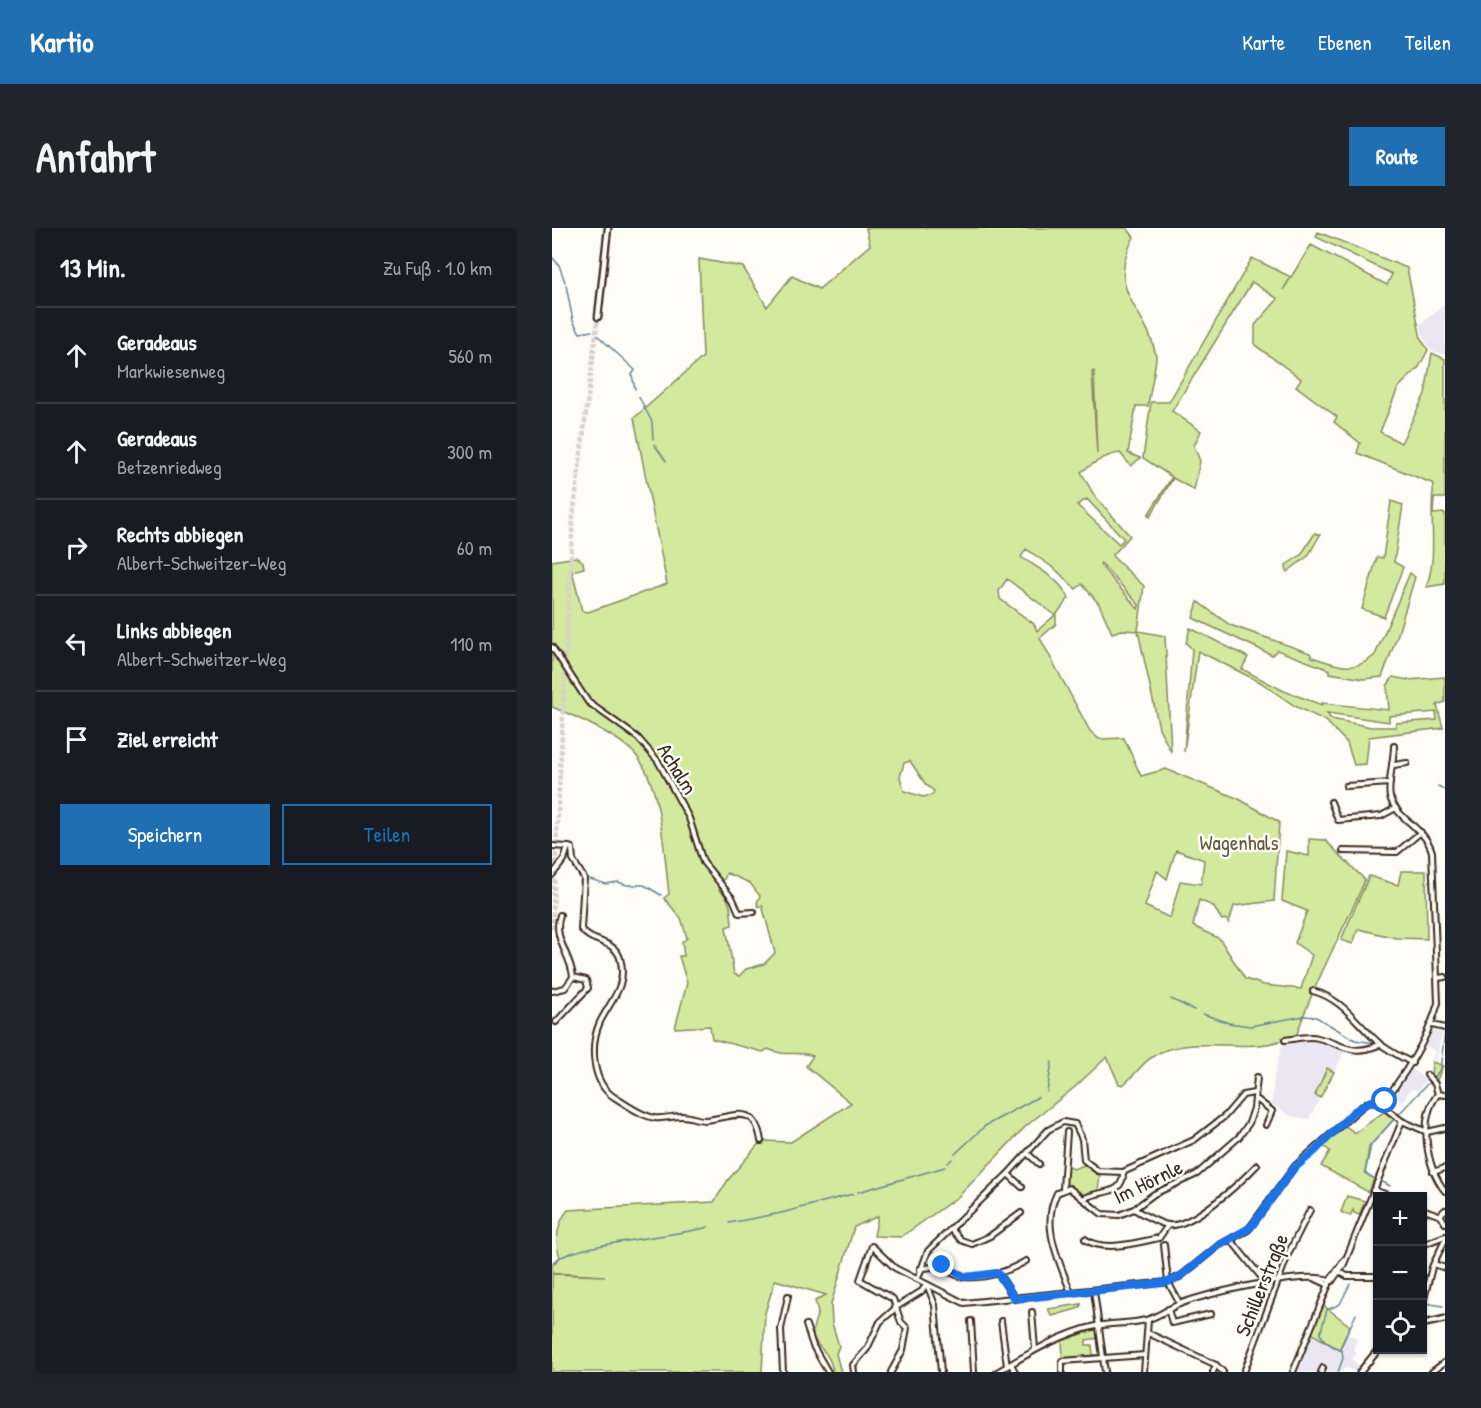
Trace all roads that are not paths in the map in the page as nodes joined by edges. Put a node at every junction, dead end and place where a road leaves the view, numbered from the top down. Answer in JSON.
{"nodes":[{"id":1,"x":608,"y":228,"type":"edge"},
{"id":2,"x":598,"y":317,"type":"tunnel mouth"},
{"id":3,"x":552,"y":647,"type":"edge"},
{"id":4,"x":1394,"y":746,"type":"dead end"},
{"id":5,"x":1407,"y":763,"type":"dead end"},
{"id":6,"x":1394,"y":765,"type":"junction"},
{"id":7,"x":1390,"y":783,"type":"junction"},
{"id":8,"x":1346,"y":786,"type":"dead end"},
{"id":9,"x":1331,"y":802,"type":"dead end"},
{"id":10,"x":1396,"y":808,"type":"junction"},
{"id":11,"x":1421,"y":832,"type":"junction"},
{"id":12,"x":552,"y":846,"type":"edge"},
{"id":13,"x":568,"y":847,"type":"junction"},
{"id":14,"x":1343,"y":851,"type":"dead end"},
{"id":15,"x":552,"y":875,"type":"edge"},
{"id":16,"x":754,"y":912,"type":"dead end"},
{"id":17,"x":560,"y":915,"type":"dead end"},
{"id":18,"x":573,"y":977,"type":"junction"},
{"id":19,"x":1445,"y":977,"type":"edge"},
{"id":20,"x":1438,"y":978,"type":"junction"},
{"id":21,"x":552,"y":991,"type":"edge"},
{"id":22,"x":1313,"y":991,"type":"dead end"},
{"id":23,"x":556,"y":1022,"type":"dead end"},
{"id":24,"x":1432,"y":1025,"type":"junction"},
{"id":25,"x":1443,"y":1028,"type":"edge"},
{"id":26,"x":1285,"y":1040,"type":"dead end"},
{"id":27,"x":1381,"y":1044,"type":"junction"},
{"id":28,"x":1412,"y":1063,"type":"junction"},
{"id":29,"x":1427,"y":1075,"type":"dead end"},
{"id":30,"x":1257,"y":1077,"type":"dead end"},
{"id":31,"x":1438,"y":1094,"type":"junction"},
{"id":32,"x":1255,"y":1095,"type":"junction"},
{"id":33,"x":1445,"y":1095,"type":"edge"},
{"id":34,"x":1382,"y":1106,"type":"junction"},
{"id":35,"x":1402,"y":1121,"type":"junction"},
{"id":36,"x":1266,"y":1125,"type":"dead end"},
{"id":37,"x":1445,"y":1128,"type":"edge"},
{"id":38,"x":1067,"y":1132,"type":"dead end"},
{"id":39,"x":1427,"y":1132,"type":"junction"},
{"id":40,"x":761,"y":1141,"type":"dead end"},
{"id":41,"x":1027,"y":1153,"type":"junction"},
{"id":42,"x":1039,"y":1164,"type":"dead end"},
{"id":43,"x":1257,"y":1165,"type":"dead end"},
{"id":44,"x":1445,"y":1168,"type":"edge"},
{"id":45,"x":1124,"y":1172,"type":"junction"},
{"id":46,"x":1433,"y":1172,"type":"junction"},
{"id":47,"x":1008,"y":1174,"type":"junction"},
{"id":48,"x":1022,"y":1187,"type":"dead end"},
{"id":49,"x":1063,"y":1188,"type":"junction"},
{"id":50,"x":1373,"y":1190,"type":"junction"},
{"id":51,"x":1445,"y":1191,"type":"edge"},
{"id":52,"x":1378,"y":1192,"type":"edge"},
{"id":53,"x":1083,"y":1199,"type":"junction"},
{"id":54,"x":1134,"y":1209,"type":"junction"},
{"id":55,"x":1310,"y":1210,"type":"dead end"},
{"id":56,"x":1445,"y":1210,"type":"edge"},
{"id":57,"x":1427,"y":1211,"type":"edge"},
{"id":58,"x":1021,"y":1213,"type":"dead end"},
{"id":59,"x":1440,"y":1215,"type":"junction"},
{"id":60,"x":1445,"y":1223,"type":"edge"},
{"id":61,"x":1168,"y":1225,"type":"junction"},
{"id":62,"x":951,"y":1229,"type":"junction"},
{"id":63,"x":1445,"y":1238,"type":"edge"},
{"id":64,"x":1085,"y":1239,"type":"dead end"},
{"id":65,"x":1231,"y":1240,"type":"junction"},
{"id":66,"x":1427,"y":1243,"type":"edge"},
{"id":67,"x":1164,"y":1245,"type":"dead end"},
{"id":68,"x":1026,"y":1261,"type":"dead end"},
{"id":69,"x":1434,"y":1264,"type":"junction"},
{"id":70,"x":1445,"y":1268,"type":"edge"},
{"id":71,"x":920,"y":1269,"type":"junction"},
{"id":72,"x":1338,"y":1271,"type":"junction"},
{"id":73,"x":998,"y":1273,"type":"junction"},
{"id":74,"x":1373,"y":1276,"type":"edge"},
{"id":75,"x":918,"y":1278,"type":"junction"},
{"id":76,"x":1280,"y":1281,"type":"junction"},
{"id":77,"x":1168,"y":1282,"type":"junction"},
{"id":78,"x":1266,"y":1282,"type":"junction"},
{"id":79,"x":1330,"y":1282,"type":"junction"},
{"id":80,"x":927,"y":1286,"type":"junction"},
{"id":81,"x":1094,"y":1291,"type":"junction"},
{"id":82,"x":1071,"y":1293,"type":"junction"},
{"id":83,"x":788,"y":1296,"type":"dead end"},
{"id":84,"x":1015,"y":1299,"type":"junction"},
{"id":85,"x":1424,"y":1300,"type":"edge"},
{"id":86,"x":1180,"y":1304,"type":"junction"},
{"id":87,"x":898,"y":1306,"type":"junction"},
{"id":88,"x":1168,"y":1309,"type":"junction"},
{"id":89,"x":1032,"y":1312,"type":"dead end"},
{"id":90,"x":1211,"y":1314,"type":"dead end"},
{"id":91,"x":1445,"y":1319,"type":"edge"},
{"id":92,"x":1148,"y":1320,"type":"junction"},
{"id":93,"x":970,"y":1321,"type":"dead end"},
{"id":94,"x":1001,"y":1321,"type":"dead end"},
{"id":95,"x":1427,"y":1323,"type":"edge"},
{"id":96,"x":806,"y":1325,"type":"dead end"},
{"id":97,"x":1099,"y":1325,"type":"junction"},
{"id":98,"x":1148,"y":1333,"type":"junction"},
{"id":99,"x":1035,"y":1349,"type":"junction"},
{"id":100,"x":1145,"y":1354,"type":"junction"},
{"id":101,"x":1375,"y":1354,"type":"edge"},
{"id":102,"x":1103,"y":1357,"type":"junction"},
{"id":103,"x":1445,"y":1362,"type":"edge"},
{"id":104,"x":1009,"y":1365,"type":"junction"},
{"id":105,"x":1216,"y":1365,"type":"junction"},
{"id":106,"x":783,"y":1372,"type":"edge"},
{"id":107,"x":828,"y":1372,"type":"edge"},
{"id":108,"x":854,"y":1372,"type":"edge"},
{"id":109,"x":891,"y":1372,"type":"edge"},
{"id":110,"x":941,"y":1372,"type":"edge"},
{"id":111,"x":974,"y":1372,"type":"edge"},
{"id":112,"x":997,"y":1372,"type":"edge"},
{"id":113,"x":1015,"y":1372,"type":"edge"},
{"id":114,"x":1062,"y":1372,"type":"edge"},
{"id":115,"x":1105,"y":1372,"type":"edge"},
{"id":116,"x":1144,"y":1372,"type":"edge"},
{"id":117,"x":1213,"y":1372,"type":"edge"},
{"id":118,"x":1223,"y":1372,"type":"edge"},
{"id":119,"x":1244,"y":1372,"type":"edge"},
{"id":120,"x":1293,"y":1372,"type":"edge"},
{"id":121,"x":1360,"y":1372,"type":"edge"},
{"id":122,"x":1433,"y":1372,"type":"edge"}],
"edges":[{"from":1,"to":2,"type":"main road"},
{"from":3,"to":16,"type":"street","name":"Achalm"},
{"from":4,"to":6,"type":"street"},
{"from":5,"to":6,"type":"street"},
{"from":6,"to":7,"type":"street"},
{"from":7,"to":8,"type":"street"},
{"from":7,"to":10,"type":"street"},
{"from":9,"to":10,"type":"street"},
{"from":10,"to":11,"type":"street"},
{"from":11,"to":14,"type":"street"},
{"from":11,"to":20,"type":"street"},
{"from":12,"to":13,"type":"street"},
{"from":13,"to":15,"type":"street"},
{"from":13,"to":40,"type":"street"},
{"from":17,"to":18,"type":"street"},
{"from":18,"to":21,"type":"street"},
{"from":18,"to":23,"type":"street"},
{"from":19,"to":20,"type":"street"},
{"from":20,"to":24,"type":"street"},
{"from":22,"to":27,"type":"street"},
{"from":24,"to":25,"type":"street"},
{"from":24,"to":28,"type":"street"},
{"from":26,"to":27,"type":"street"},
{"from":27,"to":28,"type":"street"},
{"from":28,"to":34,"type":"street"},
{"from":29,"to":31,"type":"street"},
{"from":30,"to":32,"type":"street","name":"Im Hörnle"},
{"from":31,"to":33,"type":"street"},
{"from":31,"to":39,"type":"street"},
{"from":32,"to":36,"type":"street"},
{"from":32,"to":45,"type":"street"},
{"from":32,"to":54,"type":"street","name":"Im Hörnle"},
{"from":34,"to":35,"type":"street"},
{"from":34,"to":65,"type":"street"},
{"from":35,"to":39,"type":"street"},
{"from":35,"to":50,"type":"street"},
{"from":37,"to":39,"type":"street"},
{"from":38,"to":49,"type":"street"},
{"from":39,"to":46,"type":"street"},
{"from":41,"to":42,"type":"street"},
{"from":41,"to":45,"type":"street"},
{"from":41,"to":47,"type":"street"},
{"from":43,"to":61,"type":"street"},
{"from":44,"to":46,"type":"street"},
{"from":45,"to":53,"type":"street"},
{"from":46,"to":51,"type":"street"},
{"from":47,"to":48,"type":"street"},
{"from":47,"to":62,"type":"street"},
{"from":49,"to":53,"type":"street","name":"Im Hörnle"},
{"from":49,"to":82,"type":"street"},
{"from":50,"to":52,"type":"street"},
{"from":50,"to":72,"type":"street"},
{"from":53,"to":54,"type":"street","name":"Im Hörnle"},
{"from":54,"to":61,"type":"street"},
{"from":55,"to":76,"type":"street","name":"Schillerstraße"},
{"from":56,"to":59,"type":"street"},
{"from":57,"to":59,"type":"street"},
{"from":58,"to":62,"type":"street"},
{"from":59,"to":60,"type":"street"},
{"from":61,"to":64,"type":"street"},
{"from":62,"to":71,"type":"street"},
{"from":63,"to":66,"type":"street"},
{"from":63,"to":69,"type":"street"},
{"from":65,"to":77,"type":"street"},
{"from":65,"to":78,"type":"street"},
{"from":67,"to":77,"type":"street"},
{"from":68,"to":73,"type":"street"},
{"from":69,"to":70,"type":"street"},
{"from":69,"to":85,"type":"street"},
{"from":71,"to":73,"type":"street"},
{"from":71,"to":75,"type":"street"},
{"from":72,"to":74,"type":"street"},
{"from":72,"to":79,"type":"street"},
{"from":73,"to":84,"type":"street"},
{"from":75,"to":80,"type":"street"},
{"from":75,"to":87,"type":"street"},
{"from":76,"to":78,"type":"street"},
{"from":76,"to":79,"type":"street"},
{"from":76,"to":119,"type":"street","name":"Schillerstraße"},
{"from":77,"to":81,"type":"street"},
{"from":77,"to":86,"type":"street"},
{"from":78,"to":86,"type":"street"},
{"from":79,"to":120,"type":"street"},
{"from":80,"to":84,"type":"street"},
{"from":80,"to":87,"type":"street"},
{"from":80,"to":110,"type":"street"},
{"from":81,"to":82,"type":"street"},
{"from":81,"to":97,"type":"street"},
{"from":82,"to":84,"type":"street"},
{"from":83,"to":106,"type":"street"},
{"from":86,"to":88,"type":"street"},
{"from":87,"to":108,"type":"street"},
{"from":87,"to":109,"type":"street"},
{"from":88,"to":90,"type":"street"},
{"from":88,"to":92,"type":"street"},
{"from":89,"to":99,"type":"street"},
{"from":91,"to":95,"type":"main road"},
{"from":92,"to":97,"type":"street"},
{"from":92,"to":98,"type":"street"},
{"from":93,"to":111,"type":"street"},
{"from":94,"to":104,"type":"street"},
{"from":96,"to":107,"type":"street"},
{"from":97,"to":99,"type":"street"},
{"from":97,"to":102,"type":"street"},
{"from":98,"to":100,"type":"street"},
{"from":98,"to":105,"type":"street"},
{"from":99,"to":104,"type":"street"},
{"from":100,"to":102,"type":"street"},
{"from":100,"to":116,"type":"street"},
{"from":101,"to":121,"type":"main road"},
{"from":102,"to":114,"type":"street"},
{"from":102,"to":115,"type":"street"},
{"from":103,"to":122,"type":"street"},
{"from":104,"to":112,"type":"street"},
{"from":104,"to":113,"type":"street"},
{"from":105,"to":117,"type":"street"},
{"from":105,"to":118,"type":"street"}]}
